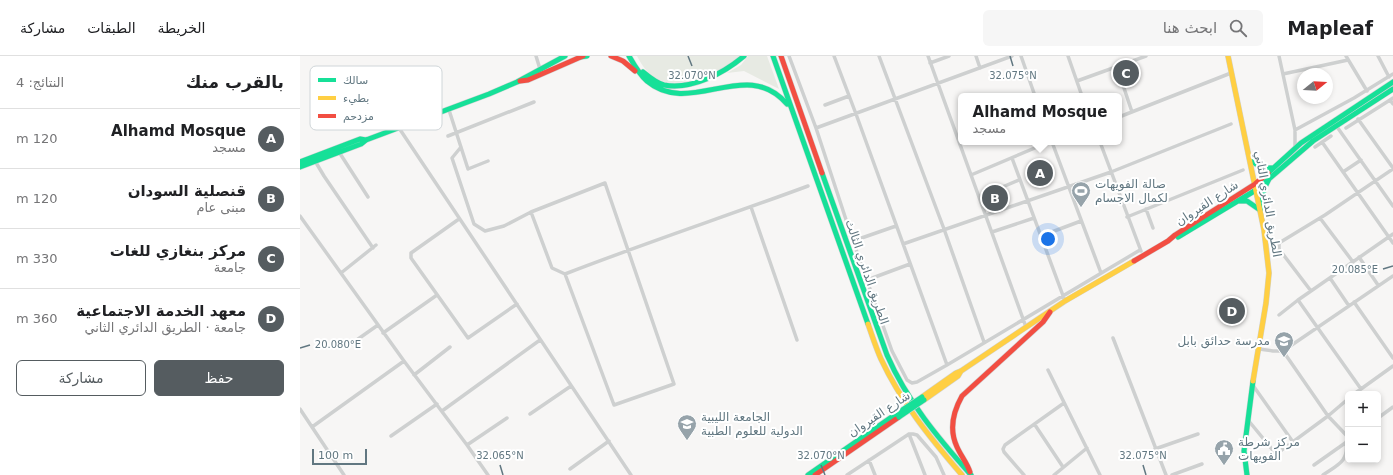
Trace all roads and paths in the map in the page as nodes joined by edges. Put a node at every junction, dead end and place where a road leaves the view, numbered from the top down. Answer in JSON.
{"nodes":[{"id":1,"x":536,"y":56,"type":"edge"},
{"id":2,"x":564,"y":56,"type":"edge"},
{"id":3,"x":584,"y":56,"type":"edge"},
{"id":4,"x":612,"y":56,"type":"edge"},
{"id":5,"x":629,"y":56,"type":"edge"},
{"id":6,"x":633,"y":56,"type":"edge"},
{"id":7,"x":744,"y":56,"type":"edge"},
{"id":8,"x":773,"y":56,"type":"edge"},
{"id":9,"x":780,"y":56,"type":"edge"},
{"id":10,"x":789,"y":56,"type":"edge"},
{"id":11,"x":834,"y":56,"type":"edge"},
{"id":12,"x":879,"y":56,"type":"edge"},
{"id":13,"x":928,"y":56,"type":"edge"},
{"id":14,"x":950,"y":56,"type":"edge"},
{"id":15,"x":976,"y":56,"type":"edge"},
{"id":16,"x":1012,"y":56,"type":"edge"},
{"id":17,"x":1021,"y":56,"type":"edge"},
{"id":18,"x":1068,"y":56,"type":"edge"},
{"id":19,"x":1146,"y":56,"type":"edge"},
{"id":20,"x":1228,"y":56,"type":"edge"},
{"id":21,"x":1279,"y":56,"type":"edge"},
{"id":22,"x":1378,"y":56,"type":"edge"},
{"id":23,"x":1347,"y":58,"type":"edge"},
{"id":24,"x":566,"y":63,"type":"junction"},
{"id":25,"x":930,"y":63,"type":"junction"},
{"id":26,"x":1117,"y":67,"type":"junction"},
{"id":27,"x":980,"y":68,"type":"junction"},
{"id":28,"x":540,"y":69,"type":"junction"},
{"id":29,"x":1231,"y":73,"type":"junction"},
{"id":30,"x":1283,"y":74,"type":"junction"},
{"id":31,"x":1391,"y":75,"type":"edge"},
{"id":32,"x":720,"y":78,"type":"dead end"},
{"id":33,"x":646,"y":81,"type":"junction"},
{"id":34,"x":517,"y":82,"type":"junction"},
{"id":35,"x":1077,"y":82,"type":"junction"},
{"id":36,"x":1393,"y":82,"type":"edge"},
{"id":37,"x":772,"y":84,"type":"dead end"},
{"id":38,"x":938,"y":84,"type":"junction"},
{"id":39,"x":1393,"y":89,"type":"edge"},
{"id":40,"x":1367,"y":91,"type":"junction"},
{"id":41,"x":1034,"y":93,"type":"edge"},
{"id":42,"x":1081,"y":93,"type":"edge"},
{"id":43,"x":849,"y":96,"type":"junction"},
{"id":44,"x":1391,"y":98,"type":"edge"},
{"id":45,"x":896,"y":100,"type":"junction"},
{"id":46,"x":534,"y":102,"type":"dead end"},
{"id":47,"x":1393,"y":104,"type":"edge"},
{"id":48,"x":826,"y":105,"type":"dead end"},
{"id":49,"x":449,"y":110,"type":"junction"},
{"id":50,"x":793,"y":112,"type":"junction"},
{"id":51,"x":1132,"y":112,"type":"junction"},
{"id":52,"x":442,"y":113,"type":"edge"},
{"id":53,"x":856,"y":114,"type":"junction"},
{"id":54,"x":1122,"y":116,"type":"edge"},
{"id":55,"x":1358,"y":120,"type":"junction"},
{"id":56,"x":1335,"y":123,"type":"junction"},
{"id":57,"x":1231,"y":124,"type":"dead end"},
{"id":58,"x":816,"y":128,"type":"junction"},
{"id":59,"x":1346,"y":128,"type":"dead end"},
{"id":60,"x":394,"y":130,"type":"edge"},
{"id":61,"x":400,"y":130,"type":"edge"},
{"id":62,"x":1294,"y":130,"type":"junction"},
{"id":63,"x":456,"y":133,"type":"junction"},
{"id":64,"x":448,"y":136,"type":"dead end"},
{"id":65,"x":1331,"y":136,"type":"dead end"},
{"id":66,"x":958,"y":139,"type":"edge"},
{"id":67,"x":366,"y":140,"type":"junction"},
{"id":68,"x":1322,"y":142,"type":"junction"},
{"id":69,"x":960,"y":145,"type":"edge"},
{"id":70,"x":1043,"y":145,"type":"edge"},
{"id":71,"x":1051,"y":145,"type":"edge"},
{"id":72,"x":1101,"y":145,"type":"edge"},
{"id":73,"x":461,"y":147,"type":"junction"},
{"id":74,"x":1315,"y":147,"type":"dead end"},
{"id":75,"x":1296,"y":148,"type":"junction"},
{"id":76,"x":339,"y":152,"type":"junction"},
{"id":77,"x":1012,"y":158,"type":"junction"},
{"id":78,"x":1250,"y":160,"type":"junction"},
{"id":79,"x":1361,"y":160,"type":"junction"},
{"id":80,"x":315,"y":161,"type":"junction"},
{"id":81,"x":488,"y":161,"type":"dead end"},
{"id":82,"x":300,"y":162,"type":"edge"},
{"id":83,"x":300,"y":167,"type":"edge"},
{"id":84,"x":1273,"y":168,"type":"junction"},
{"id":85,"x":1393,"y":169,"type":"edge"},
{"id":86,"x":1242,"y":170,"type":"dead end"},
{"id":87,"x":1111,"y":172,"type":"junction"},
{"id":88,"x":1343,"y":172,"type":"junction"},
{"id":89,"x":971,"y":175,"type":"junction"},
{"id":90,"x":1269,"y":179,"type":"junction"},
{"id":91,"x":1020,"y":180,"type":"junction"},
{"id":92,"x":1376,"y":181,"type":"junction"},
{"id":93,"x":1255,"y":184,"type":"junction"},
{"id":94,"x":808,"y":186,"type":"dead end"},
{"id":95,"x":1069,"y":186,"type":"junction"},
{"id":96,"x":1256,"y":190,"type":"junction"},
{"id":97,"x":1358,"y":192,"type":"junction"},
{"id":98,"x":368,"y":197,"type":"dead end"},
{"id":99,"x":980,"y":197,"type":"junction"},
{"id":100,"x":1238,"y":201,"type":"junction"},
{"id":101,"x":1028,"y":202,"type":"junction"},
{"id":102,"x":1393,"y":206,"type":"edge"},
{"id":103,"x":751,"y":207,"type":"junction"},
{"id":104,"x":1146,"y":209,"type":"junction"},
{"id":105,"x":1260,"y":210,"type":"junction"},
{"id":106,"x":531,"y":212,"type":"junction"},
{"id":107,"x":986,"y":215,"type":"junction"},
{"id":108,"x":300,"y":216,"type":"edge"},
{"id":109,"x":1127,"y":217,"type":"junction"},
{"id":110,"x":1034,"y":218,"type":"junction"},
{"id":111,"x":1320,"y":218,"type":"junction"},
{"id":112,"x":459,"y":219,"type":"junction"},
{"id":113,"x":1081,"y":221,"type":"junction"},
{"id":114,"x":896,"y":226,"type":"junction"},
{"id":115,"x":1153,"y":228,"type":"dead end"},
{"id":116,"x":944,"y":229,"type":"junction"},
{"id":117,"x":992,"y":232,"type":"junction"},
{"id":118,"x":1393,"y":234,"type":"edge"},
{"id":119,"x":1041,"y":236,"type":"junction"},
{"id":120,"x":1389,"y":237,"type":"junction"},
{"id":121,"x":853,"y":241,"type":"junction"},
{"id":122,"x":1168,"y":241,"type":"junction"},
{"id":123,"x":1393,"y":243,"type":"edge"},
{"id":124,"x":903,"y":244,"type":"junction"},
{"id":125,"x":627,"y":250,"type":"junction"},
{"id":126,"x":1141,"y":253,"type":"junction"},
{"id":127,"x":1359,"y":257,"type":"junction"},
{"id":128,"x":1353,"y":262,"type":"junction"},
{"id":129,"x":910,"y":264,"type":"junction"},
{"id":130,"x":341,"y":273,"type":"junction"},
{"id":131,"x":1101,"y":273,"type":"junction"},
{"id":132,"x":565,"y":274,"type":"junction"},
{"id":133,"x":1391,"y":277,"type":"edge"},
{"id":134,"x":1330,"y":278,"type":"junction"},
{"id":135,"x":867,"y":280,"type":"junction"},
{"id":136,"x":1393,"y":283,"type":"edge"},
{"id":137,"x":1378,"y":285,"type":"junction"},
{"id":138,"x":1311,"y":290,"type":"junction"},
{"id":139,"x":437,"y":295,"type":"junction"},
{"id":140,"x":1063,"y":295,"type":"junction"},
{"id":141,"x":1298,"y":300,"type":"junction"},
{"id":142,"x":1065,"y":301,"type":"junction"},
{"id":143,"x":1354,"y":302,"type":"junction"},
{"id":144,"x":517,"y":304,"type":"junction"},
{"id":145,"x":1349,"y":306,"type":"junction"},
{"id":146,"x":1050,"y":312,"type":"junction"},
{"id":147,"x":1279,"y":315,"type":"dead end"},
{"id":148,"x":1023,"y":319,"type":"junction"},
{"id":149,"x":378,"y":325,"type":"junction"},
{"id":150,"x":1026,"y":327,"type":"junction"},
{"id":151,"x":1317,"y":328,"type":"junction"},
{"id":152,"x":383,"y":333,"type":"junction"},
{"id":153,"x":1113,"y":338,"type":"dead end"},
{"id":154,"x":540,"y":340,"type":"junction"},
{"id":155,"x":797,"y":340,"type":"dead end"},
{"id":156,"x":984,"y":342,"type":"junction"},
{"id":157,"x":351,"y":344,"type":"dead end"},
{"id":158,"x":450,"y":347,"type":"dead end"},
{"id":159,"x":1259,"y":349,"type":"junction"},
{"id":160,"x":1283,"y":351,"type":"junction"},
{"id":161,"x":1393,"y":358,"type":"edge"},
{"id":162,"x":404,"y":361,"type":"junction"},
{"id":163,"x":947,"y":365,"type":"junction"},
{"id":164,"x":1393,"y":366,"type":"edge"},
{"id":165,"x":1048,"y":370,"type":"dead end"},
{"id":166,"x":414,"y":375,"type":"junction"},
{"id":167,"x":1252,"y":384,"type":"junction"},
{"id":168,"x":572,"y":386,"type":"junction"},
{"id":169,"x":1361,"y":388,"type":"junction"},
{"id":170,"x":1358,"y":391,"type":"edge"},
{"id":171,"x":1345,"y":402,"type":"edge"},
{"id":172,"x":1064,"y":403,"type":"junction"},
{"id":173,"x":437,"y":404,"type":"junction"},
{"id":174,"x":1393,"y":407,"type":"edge"},
{"id":175,"x":300,"y":409,"type":"edge"},
{"id":176,"x":442,"y":411,"type":"junction"},
{"id":177,"x":530,"y":414,"type":"dead end"},
{"id":178,"x":898,"y":416,"type":"junction"},
{"id":179,"x":1328,"y":416,"type":"junction"},
{"id":180,"x":1381,"y":416,"type":"edge"},
{"id":181,"x":507,"y":418,"type":"dead end"},
{"id":182,"x":1247,"y":419,"type":"junction"},
{"id":183,"x":1035,"y":424,"type":"junction"},
{"id":184,"x":312,"y":427,"type":"junction"},
{"id":185,"x":909,"y":434,"type":"junction"},
{"id":186,"x":1198,"y":434,"type":"dead end"},
{"id":187,"x":1345,"y":434,"type":"edge"},
{"id":188,"x":391,"y":436,"type":"dead end"},
{"id":189,"x":608,"y":441,"type":"junction"},
{"id":190,"x":1293,"y":442,"type":"junction"},
{"id":191,"x":1345,"y":443,"type":"edge"},
{"id":192,"x":467,"y":445,"type":"junction"},
{"id":193,"x":1087,"y":448,"type":"junction"},
{"id":194,"x":1155,"y":449,"type":"junction"},
{"id":195,"x":1276,"y":454,"type":"junction"},
{"id":196,"x":1345,"y":459,"type":"edge"},
{"id":197,"x":869,"y":460,"type":"junction"},
{"id":198,"x":1264,"y":463,"type":"dead end"},
{"id":199,"x":1202,"y":464,"type":"dead end"},
{"id":200,"x":953,"y":465,"type":"junction"},
{"id":201,"x":1314,"y":465,"type":"dead end"},
{"id":202,"x":1063,"y":467,"type":"junction"},
{"id":203,"x":570,"y":469,"type":"dead end"},
{"id":204,"x":854,"y":471,"type":"junction"},
{"id":205,"x":344,"y":475,"type":"edge"},
{"id":206,"x":488,"y":475,"type":"edge"},
{"id":207,"x":631,"y":475,"type":"edge"},
{"id":208,"x":808,"y":475,"type":"edge"},
{"id":209,"x":815,"y":475,"type":"edge"},
{"id":210,"x":847,"y":475,"type":"edge"},
{"id":211,"x":856,"y":475,"type":"edge"},
{"id":212,"x":875,"y":475,"type":"edge"},
{"id":213,"x":925,"y":475,"type":"edge"},
{"id":214,"x":944,"y":475,"type":"edge"},
{"id":215,"x":957,"y":475,"type":"edge"},
{"id":216,"x":962,"y":475,"type":"edge"},
{"id":217,"x":971,"y":475,"type":"edge"},
{"id":218,"x":1024,"y":475,"type":"edge"},
{"id":219,"x":1054,"y":475,"type":"edge"},
{"id":220,"x":1100,"y":475,"type":"edge"},
{"id":221,"x":1166,"y":475,"type":"edge"},
{"id":222,"x":1172,"y":475,"type":"edge"},
{"id":223,"x":1247,"y":475,"type":"edge"},
{"id":224,"x":1323,"y":475,"type":"edge"}],
"edges":[{"from":1,"to":28,"type":"street"},
{"from":2,"to":24,"type":"street"},
{"from":2,"to":28,"type":"main road"},
{"from":3,"to":24,"type":"main road"},
{"from":4,"to":33,"type":"main road"},
{"from":5,"to":33,"type":"main road"},
{"from":6,"to":7,"type":"main road"},
{"from":8,"to":50,"type":"main road","name":"الطريق الدائري الثالث"},
{"from":9,"to":217,"type":"main road","name":"الطريق الدائري الثالث"},
{"from":10,"to":58,"type":"street"},
{"from":11,"to":43,"type":"street"},
{"from":12,"to":45,"type":"street"},
{"from":13,"to":25,"type":"street"},
{"from":14,"to":25,"type":"street"},
{"from":15,"to":27,"type":"street"},
{"from":16,"to":27,"type":"street"},
{"from":17,"to":41,"type":"street"},
{"from":18,"to":35,"type":"street"},
{"from":19,"to":26,"type":"street"},
{"from":20,"to":29,"type":"main road","name":"الطريق الدائري الثاني"},
{"from":21,"to":30,"type":"street"},
{"from":22,"to":31,"type":"street"},
{"from":23,"to":30,"type":"street"},
{"from":23,"to":40,"type":"street"},
{"from":24,"to":34,"type":"main road"},
{"from":25,"to":38,"type":"street"},
{"from":26,"to":35,"type":"street"},
{"from":26,"to":51,"type":"street"},
{"from":27,"to":38,"type":"street"},
{"from":28,"to":34,"type":"main road"},
{"from":29,"to":51,"type":"street"},
{"from":29,"to":78,"type":"main road","name":"الطريق الدائري الثاني"},
{"from":30,"to":62,"type":"street"},
{"from":31,"to":40,"type":"street"},
{"from":32,"to":33,"type":"main road"},
{"from":34,"to":49,"type":"main road"},
{"from":35,"to":42,"type":"street"},
{"from":36,"to":56,"type":"main road","name":"شارع القيروان"},
{"from":37,"to":50,"type":"main road"},
{"from":38,"to":45,"type":"street"},
{"from":38,"to":66,"type":"street"},
{"from":39,"to":56,"type":"main road","name":"شارع القيروان"},
{"from":40,"to":62,"type":"street"},
{"from":43,"to":48,"type":"street"},
{"from":43,"to":53,"type":"street"},
{"from":44,"to":47,"type":"street"},
{"from":44,"to":55,"type":"street"},
{"from":45,"to":53,"type":"street"},
{"from":45,"to":116,"type":"street"},
{"from":46,"to":63,"type":"street"},
{"from":49,"to":52,"type":"main road"},
{"from":49,"to":63,"type":"street"},
{"from":50,"to":200,"type":"main road","name":"الطريق الدائري الثالث"},
{"from":51,"to":54,"type":"street"},
{"from":53,"to":58,"type":"street"},
{"from":53,"to":114,"type":"street"},
{"from":55,"to":59,"type":"street"},
{"from":55,"to":85,"type":"street"},
{"from":56,"to":75,"type":"main road","name":"شارع القيروان"},
{"from":56,"to":79,"type":"street"},
{"from":56,"to":90,"type":"main road","name":"شارع القيروان"},
{"from":57,"to":87,"type":"street"},
{"from":58,"to":121,"type":"street"},
{"from":60,"to":67,"type":"main road"},
{"from":61,"to":112,"type":"street"},
{"from":62,"to":75,"type":"street"},
{"from":63,"to":64,"type":"street"},
{"from":63,"to":73,"type":"street"},
{"from":65,"to":68,"type":"street"},
{"from":67,"to":76,"type":"main road"},
{"from":67,"to":82,"type":"main road"},
{"from":68,"to":74,"type":"street"},
{"from":68,"to":88,"type":"street"},
{"from":69,"to":89,"type":"street"},
{"from":70,"to":77,"type":"street"},
{"from":71,"to":95,"type":"street"},
{"from":72,"to":87,"type":"street"},
{"from":73,"to":81,"type":"street"},
{"from":73,"to":106,"type":"street"},
{"from":75,"to":84,"type":"main road","name":"شارع القيروان"},
{"from":76,"to":80,"type":"main road"},
{"from":76,"to":98,"type":"street"},
{"from":77,"to":89,"type":"street"},
{"from":77,"to":91,"type":"street"},
{"from":78,"to":84,"type":"main road"},
{"from":78,"to":93,"type":"main road","name":"الطريق الدائري الثاني"},
{"from":79,"to":88,"type":"street"},
{"from":79,"to":92,"type":"street"},
{"from":80,"to":83,"type":"main road"},
{"from":80,"to":130,"type":"street"},
{"from":84,"to":93,"type":"main road","name":"شارع القيروان"},
{"from":85,"to":92,"type":"street"},
{"from":86,"to":104,"type":"street"},
{"from":87,"to":95,"type":"street"},
{"from":87,"to":109,"type":"street"},
{"from":88,"to":97,"type":"street"},
{"from":89,"to":99,"type":"street"},
{"from":90,"to":96,"type":"main road","name":"شارع القيروان"},
{"from":90,"to":105,"type":"main road"},
{"from":91,"to":99,"type":"street"},
{"from":91,"to":101,"type":"street"},
{"from":92,"to":97,"type":"street"},
{"from":92,"to":102,"type":"street"},
{"from":93,"to":96,"type":"main road","name":"الطريق الدائري الثاني"},
{"from":93,"to":122,"type":"main road","name":"شارع القيروان"},
{"from":94,"to":103,"type":"street"},
{"from":95,"to":101,"type":"street"},
{"from":95,"to":113,"type":"street"},
{"from":96,"to":100,"type":"main road","name":"شارع القيروان"},
{"from":96,"to":105,"type":"main road","name":"الطريق الدائري الثاني"},
{"from":97,"to":111,"type":"street"},
{"from":97,"to":120,"type":"street"},
{"from":99,"to":107,"type":"street"},
{"from":100,"to":105,"type":"main road"},
{"from":100,"to":122,"type":"main road","name":"شارع القيروان"},
{"from":101,"to":107,"type":"street"},
{"from":101,"to":110,"type":"street"},
{"from":103,"to":125,"type":"street"},
{"from":103,"to":155,"type":"street"},
{"from":104,"to":109,"type":"street"},
{"from":104,"to":115,"type":"street"},
{"from":105,"to":159,"type":"main road","name":"الطريق الدائري الثاني"},
{"from":106,"to":125,"type":"street"},
{"from":106,"to":132,"type":"street"},
{"from":107,"to":116,"type":"street"},
{"from":107,"to":117,"type":"street"},
{"from":108,"to":130,"type":"street"},
{"from":109,"to":126,"type":"street"},
{"from":110,"to":117,"type":"street"},
{"from":110,"to":119,"type":"street"},
{"from":111,"to":128,"type":"street"},
{"from":111,"to":138,"type":"street"},
{"from":112,"to":139,"type":"street"},
{"from":112,"to":144,"type":"street"},
{"from":113,"to":119,"type":"street"},
{"from":113,"to":131,"type":"street"},
{"from":114,"to":121,"type":"street"},
{"from":114,"to":124,"type":"street"},
{"from":116,"to":124,"type":"street"},
{"from":116,"to":156,"type":"street"},
{"from":117,"to":148,"type":"street"},
{"from":118,"to":120,"type":"street"},
{"from":119,"to":140,"type":"street"},
{"from":120,"to":123,"type":"street"},
{"from":120,"to":127,"type":"street"},
{"from":121,"to":135,"type":"street"},
{"from":122,"to":126,"type":"main road","name":"شارع القيروان"},
{"from":124,"to":129,"type":"street"},
{"from":125,"to":132,"type":"street"},
{"from":125,"to":132,"type":"street"},
{"from":126,"to":131,"type":"street"},
{"from":126,"to":142,"type":"main road","name":"شارع القيروان"},
{"from":127,"to":128,"type":"street"},
{"from":127,"to":137,"type":"street"},
{"from":128,"to":134,"type":"street"},
{"from":129,"to":135,"type":"street"},
{"from":129,"to":163,"type":"street"},
{"from":130,"to":149,"type":"street"},
{"from":131,"to":140,"type":"street"},
{"from":133,"to":136,"type":"street"},
{"from":133,"to":137,"type":"street"},
{"from":134,"to":138,"type":"street"},
{"from":134,"to":145,"type":"street"},
{"from":135,"to":163,"type":"street"},
{"from":137,"to":143,"type":"street"},
{"from":138,"to":141,"type":"street"},
{"from":139,"to":144,"type":"street"},
{"from":139,"to":152,"type":"street"},
{"from":140,"to":142,"type":"street"},
{"from":140,"to":148,"type":"street"},
{"from":141,"to":147,"type":"street"},
{"from":141,"to":151,"type":"street"},
{"from":142,"to":146,"type":"main road","name":"شارع القيروان"},
{"from":143,"to":145,"type":"street"},
{"from":143,"to":161,"type":"street"},
{"from":144,"to":154,"type":"street"},
{"from":145,"to":151,"type":"street"},
{"from":146,"to":150,"type":"main road","name":"شارع القيروان"},
{"from":146,"to":217,"type":"main road"},
{"from":148,"to":150,"type":"street"},
{"from":148,"to":156,"type":"street"},
{"from":149,"to":152,"type":"street"},
{"from":149,"to":157,"type":"street"},
{"from":150,"to":178,"type":"main road","name":"شارع القيروان","bridge":true},
{"from":151,"to":160,"type":"street"},
{"from":151,"to":169,"type":"street"},
{"from":152,"to":162,"type":"street"},
{"from":153,"to":194,"type":"street"},
{"from":154,"to":168,"type":"street"},
{"from":154,"to":176,"type":"street"},
{"from":156,"to":163,"type":"street"},
{"from":158,"to":166,"type":"street"},
{"from":159,"to":160,"type":"street"},
{"from":159,"to":167,"type":"main road","name":"الطريق الدائري الثاني"},
{"from":160,"to":179,"type":"street"},
{"from":162,"to":166,"type":"street"},
{"from":162,"to":184,"type":"street"},
{"from":164,"to":169,"type":"street"},
{"from":165,"to":172,"type":"street"},
{"from":166,"to":173,"type":"street"},
{"from":167,"to":182,"type":"main road","name":"الطريق الدائري الثاني"},
{"from":167,"to":190,"type":"street"},
{"from":168,"to":177,"type":"street"},
{"from":168,"to":189,"type":"street"},
{"from":169,"to":170,"type":"street"},
{"from":171,"to":179,"type":"street"},
{"from":172,"to":183,"type":"street"},
{"from":172,"to":193,"type":"street"},
{"from":173,"to":176,"type":"street"},
{"from":173,"to":188,"type":"street"},
{"from":174,"to":180,"type":"street"},
{"from":175,"to":184,"type":"street"},
{"from":176,"to":192,"type":"street"},
{"from":178,"to":208,"type":"main road","name":"شارع القيروان"},
{"from":178,"to":209,"type":"main road","name":"شارع القيروان"},
{"from":179,"to":187,"type":"street"},
{"from":179,"to":190,"type":"street"},
{"from":181,"to":192,"type":"street"},
{"from":182,"to":195,"type":"street"},
{"from":182,"to":223,"type":"main road","name":"الطريق الدائري الثاني"},
{"from":183,"to":202,"type":"street"},
{"from":183,"to":218,"type":"street"},
{"from":184,"to":205,"type":"street"},
{"from":185,"to":197,"type":"street"},
{"from":185,"to":213,"type":"street"},
{"from":185,"to":214,"type":"street"},
{"from":186,"to":194,"type":"street"},
{"from":189,"to":203,"type":"street"},
{"from":189,"to":207,"type":"street"},
{"from":190,"to":195,"type":"street"},
{"from":191,"to":201,"type":"street"},
{"from":192,"to":206,"type":"street"},
{"from":193,"to":202,"type":"street"},
{"from":193,"to":220,"type":"street"},
{"from":194,"to":221,"type":"street"},
{"from":195,"to":198,"type":"street"},
{"from":196,"to":224,"type":"street"},
{"from":197,"to":204,"type":"street"},
{"from":197,"to":212,"type":"street"},
{"from":199,"to":222,"type":"street"},
{"from":200,"to":215,"type":"main road"},
{"from":200,"to":216,"type":"main road","name":"الطريق الدائري الثالث"},
{"from":202,"to":219,"type":"street"},
{"from":204,"to":210,"type":"street"},
{"from":204,"to":211,"type":"street"}]}
